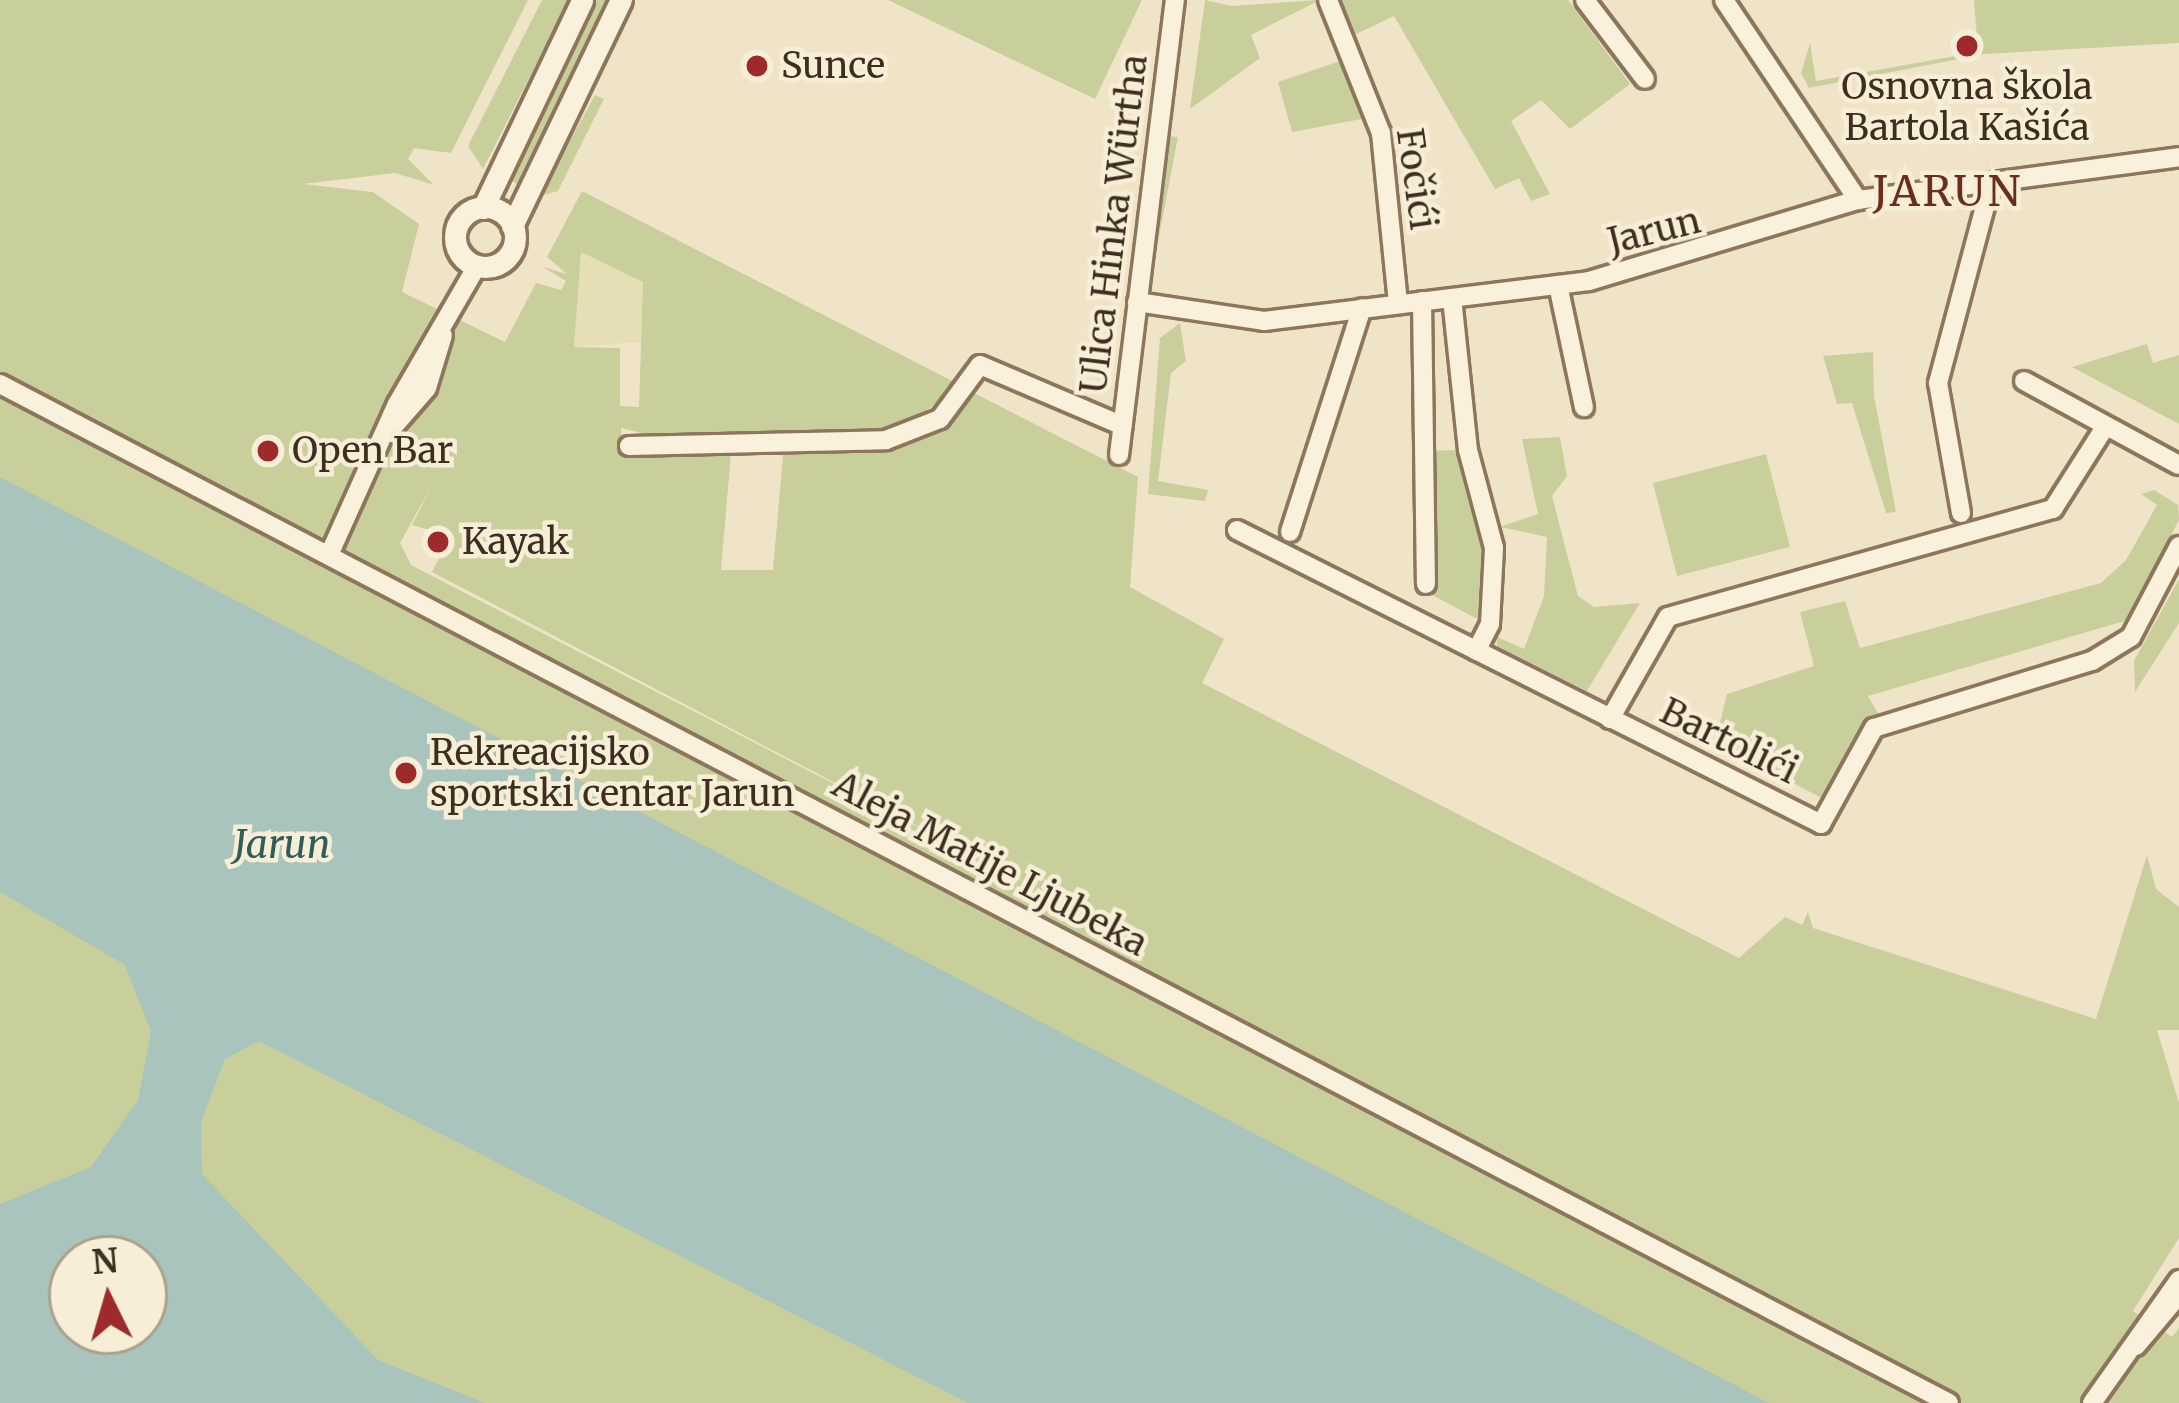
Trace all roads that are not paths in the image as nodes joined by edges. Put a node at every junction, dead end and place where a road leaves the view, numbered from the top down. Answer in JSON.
{"nodes":[{"id":1,"x":582,"y":0,"type":"edge"},
{"id":2,"x":621,"y":0,"type":"edge"},
{"id":3,"x":1175,"y":0,"type":"edge"},
{"id":4,"x":1328,"y":0,"type":"edge"},
{"id":5,"x":1585,"y":0,"type":"edge"},
{"id":6,"x":1724,"y":0,"type":"edge"},
{"id":7,"x":1645,"y":79,"type":"dead end"},
{"id":8,"x":2179,"y":157,"type":"edge"},
{"id":9,"x":1991,"y":184,"type":"junction"},
{"id":10,"x":1858,"y":200,"type":"junction"},
{"id":11,"x":482,"y":208,"type":"junction"},
{"id":12,"x":512,"y":226,"type":"junction"},
{"id":13,"x":477,"y":266,"type":"junction"},
{"id":14,"x":1558,"y":285,"type":"junction"},
{"id":15,"x":1452,"y":298,"type":"junction"},
{"id":16,"x":1422,"y":301,"type":"junction"},
{"id":17,"x":1137,"y":302,"type":"junction"},
{"id":18,"x":1398,"y":304,"type":"junction"},
{"id":19,"x":1362,"y":308,"type":"junction"},
{"id":20,"x":2024,"y":381,"type":"dead end"},
{"id":21,"x":0,"y":384,"type":"edge"},
{"id":22,"x":1584,"y":407,"type":"dead end"},
{"id":23,"x":1123,"y":426,"type":"junction"},
{"id":24,"x":2105,"y":427,"type":"junction"},
{"id":25,"x":628,"y":446,"type":"dead end"},
{"id":26,"x":1119,"y":455,"type":"dead end"},
{"id":27,"x":2179,"y":465,"type":"edge"},
{"id":28,"x":1961,"y":513,"type":"dead end"},
{"id":29,"x":1237,"y":530,"type":"dead end"},
{"id":30,"x":1290,"y":532,"type":"dead end"},
{"id":31,"x":2179,"y":547,"type":"edge"},
{"id":32,"x":329,"y":555,"type":"junction"},
{"id":33,"x":1426,"y":584,"type":"dead end"},
{"id":34,"x":1476,"y":651,"type":"junction"},
{"id":35,"x":1610,"y":719,"type":"junction"},
{"id":36,"x":2179,"y":1280,"type":"edge"},
{"id":37,"x":2179,"y":1295,"type":"edge"},
{"id":38,"x":2128,"y":1353,"type":"junction"},
{"id":39,"x":1949,"y":1403,"type":"edge"},
{"id":40,"x":2092,"y":1403,"type":"edge"}],
"edges":[{"from":1,"to":11,"type":"street"},
{"from":2,"to":12,"type":"street"},
{"from":3,"to":17,"type":"street","name":"Ulica Hinka Würtha"},
{"from":4,"to":18,"type":"street","name":"Fočići"},
{"from":5,"to":7,"type":"street"},
{"from":6,"to":10,"type":"street"},
{"from":8,"to":9,"type":"street","name":"Jarun"},
{"from":9,"to":10,"type":"street","name":"Jarun"},
{"from":9,"to":28,"type":"street"},
{"from":10,"to":14,"type":"street","name":"Jarun"},
{"from":11,"to":12,"type":"street"},
{"from":11,"to":13,"type":"street"},
{"from":12,"to":13,"type":"street"},
{"from":13,"to":32,"type":"street"},
{"from":14,"to":15,"type":"street","name":"Jarun"},
{"from":14,"to":22,"type":"street"},
{"from":15,"to":16,"type":"street","name":"Jarun"},
{"from":15,"to":34,"type":"street"},
{"from":16,"to":18,"type":"street","name":"Jarun"},
{"from":16,"to":33,"type":"street"},
{"from":17,"to":19,"type":"street","name":"Jarun"},
{"from":17,"to":23,"type":"street","name":"Ulica Hinka Würtha"},
{"from":18,"to":19,"type":"street","name":"Jarun"},
{"from":19,"to":30,"type":"street"},
{"from":20,"to":24,"type":"street"},
{"from":21,"to":32,"type":"street","name":"Aleja Matije Ljubeka"},
{"from":23,"to":25,"type":"street"},
{"from":23,"to":26,"type":"street","name":"Ulica Hinka Würtha"},
{"from":24,"to":27,"type":"street"},
{"from":24,"to":35,"type":"street"},
{"from":29,"to":34,"type":"street","name":"Bartolići"},
{"from":31,"to":35,"type":"street","name":"Bartolići"},
{"from":32,"to":39,"type":"street","name":"Aleja Matije Ljubeka"},
{"from":34,"to":35,"type":"street","name":"Bartolići"},
{"from":36,"to":38,"type":"street"},
{"from":37,"to":38,"type":"street"},
{"from":38,"to":40,"type":"street"}]}
